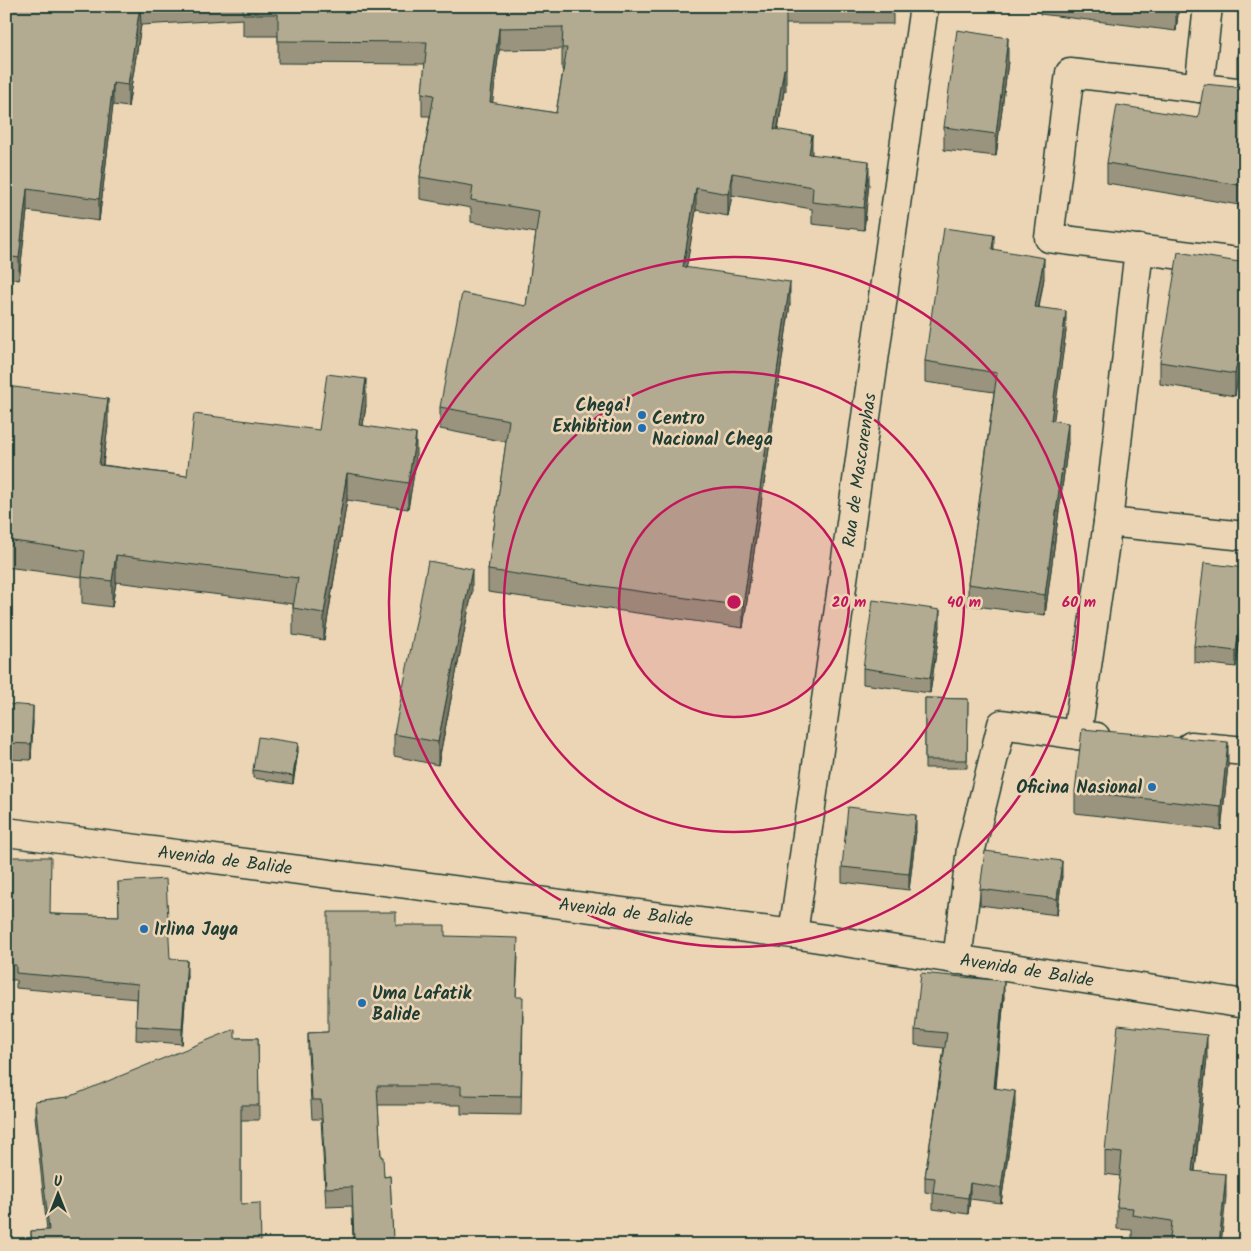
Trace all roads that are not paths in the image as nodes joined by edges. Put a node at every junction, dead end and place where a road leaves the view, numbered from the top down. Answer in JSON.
{"nodes":[{"id":1,"x":924,"y":6,"type":"edge"},
{"id":2,"x":1208,"y":6,"type":"edge"},
{"id":3,"x":1199,"y":88,"type":"junction"},
{"id":4,"x":1245,"y":93,"type":"edge"},
{"id":5,"x":1139,"y":249,"type":"junction"},
{"id":6,"x":1245,"y":263,"type":"edge"},
{"id":7,"x":1108,"y":522,"type":"junction"},
{"id":8,"x":1245,"y":536,"type":"edge"},
{"id":9,"x":1077,"y":735,"type":"junction"},
{"id":10,"x":1117,"y":739,"type":"edge"},
{"id":11,"x":1166,"y":743,"type":"edge"},
{"id":12,"x":1245,"y":750,"type":"edge"},
{"id":13,"x":6,"y":832,"type":"edge"},
{"id":14,"x":793,"y":934,"type":"junction"},
{"id":15,"x":958,"y":960,"type":"junction"},
{"id":16,"x":1245,"y":1004,"type":"edge"}],
"edges":[{"from":1,"to":14,"type":"main road","name":"Rua de Mascarenhas"},
{"from":2,"to":3,"type":"main road"},
{"from":3,"to":4,"type":"main road"},
{"from":3,"to":5,"type":"main road"},
{"from":5,"to":6,"type":"main road"},
{"from":5,"to":7,"type":"main road"},
{"from":7,"to":8,"type":"main road"},
{"from":7,"to":9,"type":"main road"},
{"from":9,"to":10,"type":"main road"},
{"from":9,"to":15,"type":"main road"},
{"from":11,"to":12,"type":"main road"},
{"from":13,"to":14,"type":"main road","name":"Avenida de Balide"},
{"from":14,"to":15,"type":"main road","name":"Avenida de Balide"},
{"from":15,"to":16,"type":"main road","name":"Avenida de Balide"}]}
